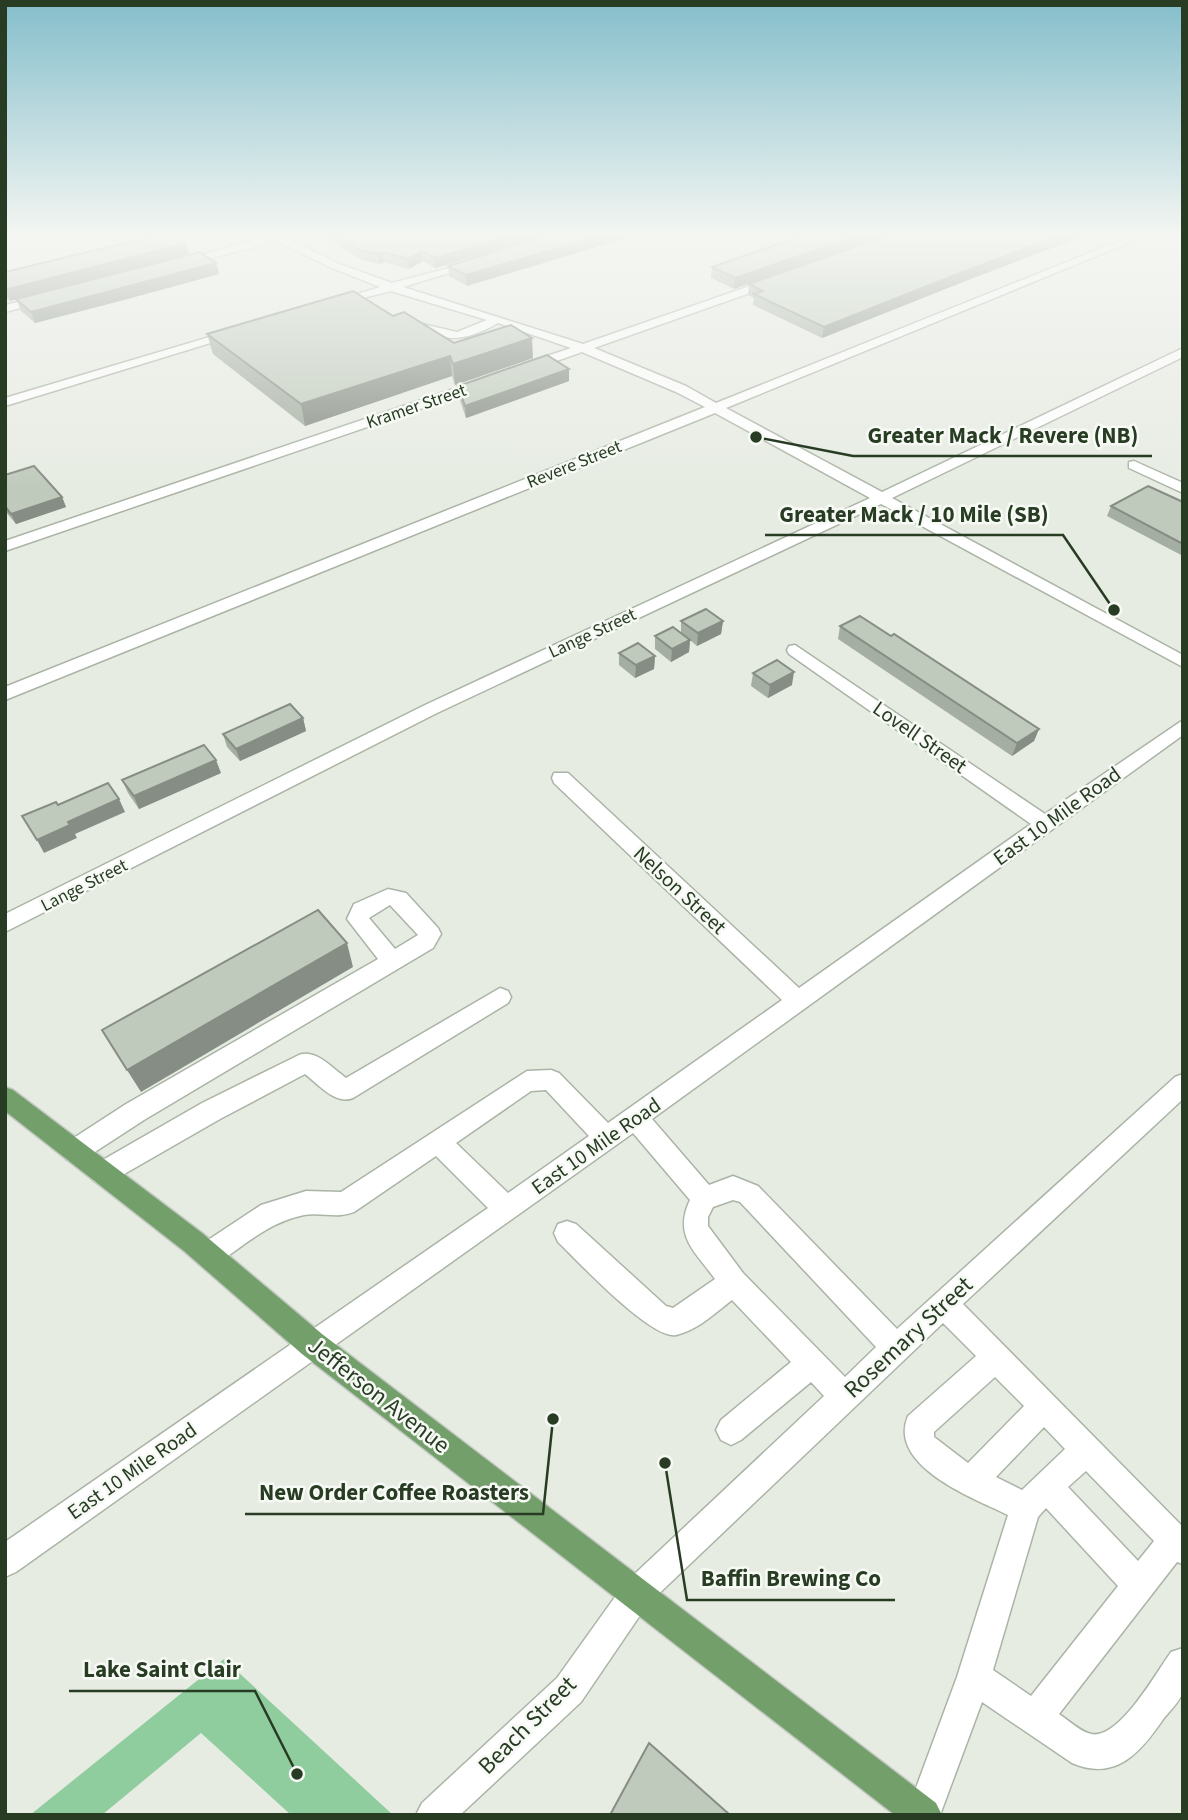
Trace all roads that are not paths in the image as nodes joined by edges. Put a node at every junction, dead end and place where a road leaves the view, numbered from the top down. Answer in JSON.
{"nodes":[{"id":1,"x":396,"y":320,"type":"edge"},
{"id":2,"x":495,"y":320,"type":"edge"},
{"id":3,"x":500,"y":320,"type":"edge"},
{"id":4,"x":663,"y":320,"type":"edge"},
{"id":5,"x":932,"y":320,"type":"edge"},
{"id":6,"x":256,"y":328,"type":"edge"},
{"id":7,"x":584,"y":348,"type":"junction"},
{"id":8,"x":1183,"y":352,"type":"edge"},
{"id":9,"x":519,"y":370,"type":"edge"},
{"id":10,"x":492,"y":379,"type":"edge"},
{"id":11,"x":5,"y":402,"type":"edge"},
{"id":12,"x":716,"y":407,"type":"junction"},
{"id":13,"x":1134,"y":465,"type":"dead end"},
{"id":14,"x":1183,"y":489,"type":"edge"},
{"id":15,"x":881,"y":498,"type":"junction"},
{"id":16,"x":5,"y":546,"type":"edge"},
{"id":17,"x":795,"y":650,"type":"dead end"},
{"id":18,"x":1183,"y":662,"type":"edge"},
{"id":19,"x":5,"y":694,"type":"edge"},
{"id":20,"x":1183,"y":726,"type":"edge"},
{"id":21,"x":561,"y":778,"type":"dead end"},
{"id":22,"x":1045,"y":824,"type":"junction"},
{"id":23,"x":5,"y":924,"type":"edge"},
{"id":24,"x":393,"y":961,"type":"dead end"},
{"id":25,"x":500,"y":997,"type":"dead end"},
{"id":26,"x":798,"y":1001,"type":"junction"},
{"id":27,"x":1183,"y":1084,"type":"edge"},
{"id":28,"x":7,"y":1101,"type":"edge"},
{"id":29,"x":635,"y":1118,"type":"junction"},
{"id":30,"x":606,"y":1139,"type":"junction"},
{"id":31,"x":438,"y":1142,"type":"junction"},
{"id":32,"x":75,"y":1151,"type":"junction"},
{"id":33,"x":103,"y":1173,"type":"junction"},
{"id":34,"x":704,"y":1198,"type":"junction"},
{"id":35,"x":507,"y":1209,"type":"junction"},
{"id":36,"x":567,"y":1233,"type":"dead end"},
{"id":37,"x":208,"y":1255,"type":"junction"},
{"id":38,"x":733,"y":1282,"type":"junction"},
{"id":39,"x":944,"y":1304,"type":"junction"},
{"id":40,"x":312,"y":1344,"type":"junction"},
{"id":41,"x":896,"y":1348,"type":"junction"},
{"id":42,"x":996,"y":1357,"type":"junction"},
{"id":43,"x":812,"y":1363,"type":"junction"},
{"id":44,"x":844,"y":1396,"type":"junction"},
{"id":45,"x":1044,"y":1406,"type":"junction"},
{"id":46,"x":732,"y":1430,"type":"dead end"},
{"id":47,"x":1086,"y":1450,"type":"junction"},
{"id":48,"x":972,"y":1480,"type":"junction"},
{"id":49,"x":1036,"y":1497,"type":"junction"},
{"id":50,"x":1179,"y":1545,"type":"edge"},
{"id":51,"x":5,"y":1561,"type":"edge"},
{"id":52,"x":1140,"y":1586,"type":"junction"},
{"id":53,"x":636,"y":1594,"type":"junction"},
{"id":54,"x":1183,"y":1664,"type":"edge"},
{"id":55,"x":974,"y":1677,"type":"junction"},
{"id":56,"x":1035,"y":1718,"type":"junction"},
{"id":57,"x":923,"y":1814,"type":"edge"},
{"id":58,"x":434,"y":1815,"type":"edge"}],
"edges":[{"from":1,"to":2,"type":"street"},
{"from":3,"to":7,"type":"street"},
{"from":4,"to":7,"type":"street"},
{"from":5,"to":12,"type":"street","name":"Revere Street"},
{"from":6,"to":11,"type":"street"},
{"from":7,"to":9,"type":"street"},
{"from":7,"to":12,"type":"street"},
{"from":8,"to":15,"type":"street","name":"Lange Street"},
{"from":10,"to":16,"type":"street","name":"Kramer Street"},
{"from":12,"to":15,"type":"street"},
{"from":12,"to":19,"type":"street","name":"Revere Street"},
{"from":13,"to":14,"type":"street"},
{"from":15,"to":18,"type":"street"},
{"from":15,"to":23,"type":"street","name":"Lange Street"},
{"from":17,"to":22,"type":"street","name":"Lovell Street"},
{"from":20,"to":22,"type":"street","name":"East 10 Mile Road"},
{"from":21,"to":26,"type":"street","name":"Nelson Street"},
{"from":22,"to":26,"type":"street","name":"East 10 Mile Road"},
{"from":24,"to":32,"type":"street"},
{"from":25,"to":33,"type":"street"},
{"from":26,"to":29,"type":"street","name":"East 10 Mile Road"},
{"from":27,"to":39,"type":"street","name":"Rosemary Street"},
{"from":28,"to":32,"type":"main road","name":"Jefferson Avenue"},
{"from":29,"to":30,"type":"street","name":"East 10 Mile Road"},
{"from":29,"to":34,"type":"street"},
{"from":30,"to":31,"type":"street"},
{"from":30,"to":35,"type":"street","name":"East 10 Mile Road"},
{"from":31,"to":35,"type":"street"},
{"from":31,"to":37,"type":"street"},
{"from":32,"to":33,"type":"main road","name":"Jefferson Avenue"},
{"from":33,"to":37,"type":"main road","name":"Jefferson Avenue"},
{"from":34,"to":38,"type":"street"},
{"from":34,"to":41,"type":"street"},
{"from":35,"to":40,"type":"street","name":"East 10 Mile Road"},
{"from":36,"to":38,"type":"street"},
{"from":37,"to":40,"type":"main road","name":"Jefferson Avenue"},
{"from":38,"to":43,"type":"street"},
{"from":39,"to":41,"type":"street","name":"Rosemary Street"},
{"from":39,"to":42,"type":"street"},
{"from":40,"to":51,"type":"street","name":"East 10 Mile Road"},
{"from":40,"to":53,"type":"main road","name":"Jefferson Avenue"},
{"from":41,"to":44,"type":"street","name":"Rosemary Street"},
{"from":42,"to":45,"type":"street"},
{"from":42,"to":48,"type":"street"},
{"from":43,"to":44,"type":"street"},
{"from":43,"to":46,"type":"street"},
{"from":44,"to":53,"type":"street","name":"Rosemary Street"},
{"from":45,"to":47,"type":"street"},
{"from":45,"to":48,"type":"street"},
{"from":47,"to":49,"type":"street"},
{"from":47,"to":50,"type":"street"},
{"from":48,"to":49,"type":"street"},
{"from":49,"to":52,"type":"street"},
{"from":49,"to":55,"type":"street"},
{"from":50,"to":52,"type":"street"},
{"from":52,"to":56,"type":"street"},
{"from":53,"to":57,"type":"main road","name":"Jefferson Avenue"},
{"from":53,"to":58,"type":"street","name":"Beach Street"},
{"from":54,"to":56,"type":"street"},
{"from":55,"to":56,"type":"street"},
{"from":55,"to":57,"type":"street"}]}
